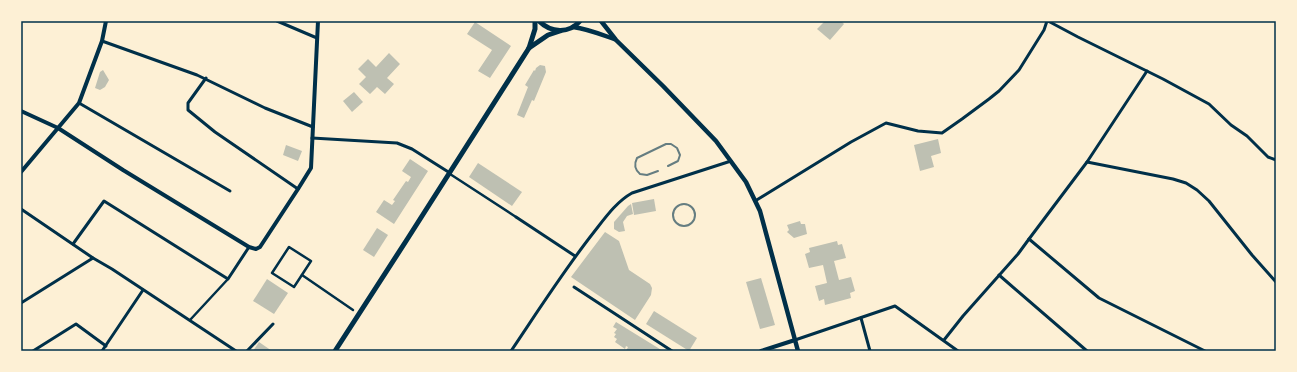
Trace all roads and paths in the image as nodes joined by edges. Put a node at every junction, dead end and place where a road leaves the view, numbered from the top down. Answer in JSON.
{"nodes":[{"id":1,"x":106,"y":21,"type":"edge"},
{"id":2,"x":277,"y":21,"type":"edge"},
{"id":3,"x":318,"y":21,"type":"edge"},
{"id":4,"x":535,"y":21,"type":"edge"},
{"id":5,"x":539,"y":21,"type":"edge"},
{"id":6,"x":580,"y":21,"type":"edge"},
{"id":7,"x":601,"y":21,"type":"edge"},
{"id":8,"x":1048,"y":21,"type":"edge"},
{"id":9,"x":573,"y":27,"type":"junction"},
{"id":10,"x":561,"y":31,"type":"junction"},
{"id":11,"x":317,"y":38,"type":"junction"},
{"id":12,"x":616,"y":40,"type":"junction"},
{"id":13,"x":102,"y":41,"type":"junction"},
{"id":14,"x":529,"y":48,"type":"junction"},
{"id":15,"x":1147,"y":71,"type":"junction"},
{"id":16,"x":206,"y":78,"type":"junction"},
{"id":17,"x":78,"y":103,"type":"junction"},
{"id":18,"x":21,"y":111,"type":"edge"},
{"id":19,"x":313,"y":127,"type":"junction"},
{"id":20,"x":58,"y":128,"type":"junction"},
{"id":21,"x":312,"y":138,"type":"junction"},
{"id":22,"x":1276,"y":160,"type":"edge"},
{"id":23,"x":732,"y":161,"type":"junction"},
{"id":24,"x":1087,"y":162,"type":"junction"},
{"id":25,"x":21,"y":172,"type":"edge"},
{"id":26,"x":450,"y":173,"type":"junction"},
{"id":27,"x":298,"y":189,"type":"junction"},
{"id":28,"x":230,"y":191,"type":"dead end"},
{"id":29,"x":755,"y":201,"type":"junction"},
{"id":30,"x":21,"y":208,"type":"edge"},
{"id":31,"x":516,"y":217,"type":"joint"},
{"id":32,"x":1029,"y":239,"type":"junction"},
{"id":33,"x":74,"y":244,"type":"junction"},
{"id":34,"x":249,"y":247,"type":"junction"},
{"id":35,"x":575,"y":256,"type":"junction"},
{"id":36,"x":93,"y":258,"type":"junction"},
{"id":37,"x":302,"y":275,"type":"junction"},
{"id":38,"x":999,"y":275,"type":"junction"},
{"id":39,"x":228,"y":279,"type":"junction"},
{"id":40,"x":1276,"y":282,"type":"edge"},
{"id":41,"x":574,"y":287,"type":"dead end"},
{"id":42,"x":143,"y":290,"type":"junction"},
{"id":43,"x":21,"y":303,"type":"edge"},
{"id":44,"x":353,"y":310,"type":"dead end"},
{"id":45,"x":861,"y":318,"type":"junction"},
{"id":46,"x":190,"y":320,"type":"junction"},
{"id":47,"x":273,"y":324,"type":"dead end"},
{"id":48,"x":795,"y":340,"type":"junction"},
{"id":49,"x":944,"y":340,"type":"junction"},
{"id":50,"x":106,"y":346,"type":"junction"},
{"id":51,"x":34,"y":351,"type":"edge"},
{"id":52,"x":102,"y":351,"type":"edge"},
{"id":53,"x":236,"y":351,"type":"edge"},
{"id":54,"x":247,"y":351,"type":"edge"},
{"id":55,"x":335,"y":351,"type":"edge"},
{"id":56,"x":512,"y":351,"type":"edge"},
{"id":57,"x":672,"y":351,"type":"edge"},
{"id":58,"x":761,"y":351,"type":"edge"},
{"id":59,"x":798,"y":351,"type":"edge"},
{"id":60,"x":870,"y":351,"type":"edge"},
{"id":61,"x":958,"y":351,"type":"edge"},
{"id":62,"x":1087,"y":351,"type":"edge"},
{"id":63,"x":1205,"y":351,"type":"edge"}],
"edges":[{"from":1,"to":13,"type":"street"},
{"from":2,"to":11,"type":"street"},
{"from":3,"to":11,"type":"street"},
{"from":4,"to":14,"type":"main road"},
{"from":5,"to":10,"type":"main road"},
{"from":6,"to":9,"type":"main road"},
{"from":7,"to":12,"type":"main road"},
{"from":8,"to":15,"type":"street"},
{"from":8,"to":29,"type":"street"},
{"from":9,"to":10,"type":"main road"},
{"from":9,"to":12,"type":"main road"},
{"from":10,"to":14,"type":"main road"},
{"from":11,"to":19,"type":"street"},
{"from":12,"to":23,"type":"main road"},
{"from":13,"to":16,"type":"street"},
{"from":13,"to":17,"type":"street"},
{"from":14,"to":26,"type":"main road"},
{"from":15,"to":22,"type":"street"},
{"from":15,"to":24,"type":"street"},
{"from":16,"to":19,"type":"street"},
{"from":16,"to":27,"type":"street"},
{"from":17,"to":20,"type":"street"},
{"from":17,"to":28,"type":"street"},
{"from":18,"to":20,"type":"street"},
{"from":19,"to":21,"type":"street"},
{"from":20,"to":25,"type":"street"},
{"from":20,"to":34,"type":"street"},
{"from":21,"to":26,"type":"street"},
{"from":21,"to":27,"type":"street"},
{"from":23,"to":29,"type":"main road"},
{"from":23,"to":35,"type":"street"},
{"from":24,"to":32,"type":"street"},
{"from":24,"to":40,"type":"street"},
{"from":26,"to":31,"type":"street"},
{"from":26,"to":55,"type":"main road"},
{"from":27,"to":34,"type":"street"},
{"from":29,"to":48,"type":"main road"},
{"from":30,"to":33,"type":"street"},
{"from":31,"to":35,"type":"street"},
{"from":32,"to":38,"type":"street"},
{"from":32,"to":63,"type":"street"},
{"from":33,"to":36,"type":"street"},
{"from":33,"to":39,"type":"street"},
{"from":34,"to":39,"type":"street"},
{"from":35,"to":56,"type":"street"},
{"from":36,"to":42,"type":"street"},
{"from":36,"to":43,"type":"street"},
{"from":37,"to":37,"type":"street"},
{"from":37,"to":44,"type":"street"},
{"from":38,"to":49,"type":"street"},
{"from":38,"to":62,"type":"street"},
{"from":39,"to":46,"type":"street"},
{"from":41,"to":57,"type":"street"},
{"from":42,"to":46,"type":"street"},
{"from":42,"to":50,"type":"street"},
{"from":45,"to":48,"type":"street"},
{"from":45,"to":49,"type":"street"},
{"from":45,"to":60,"type":"street"},
{"from":46,"to":53,"type":"street"},
{"from":47,"to":54,"type":"street"},
{"from":48,"to":58,"type":"street"},
{"from":48,"to":59,"type":"main road"},
{"from":49,"to":61,"type":"street"},
{"from":50,"to":51,"type":"street"},
{"from":50,"to":52,"type":"street"}]}
